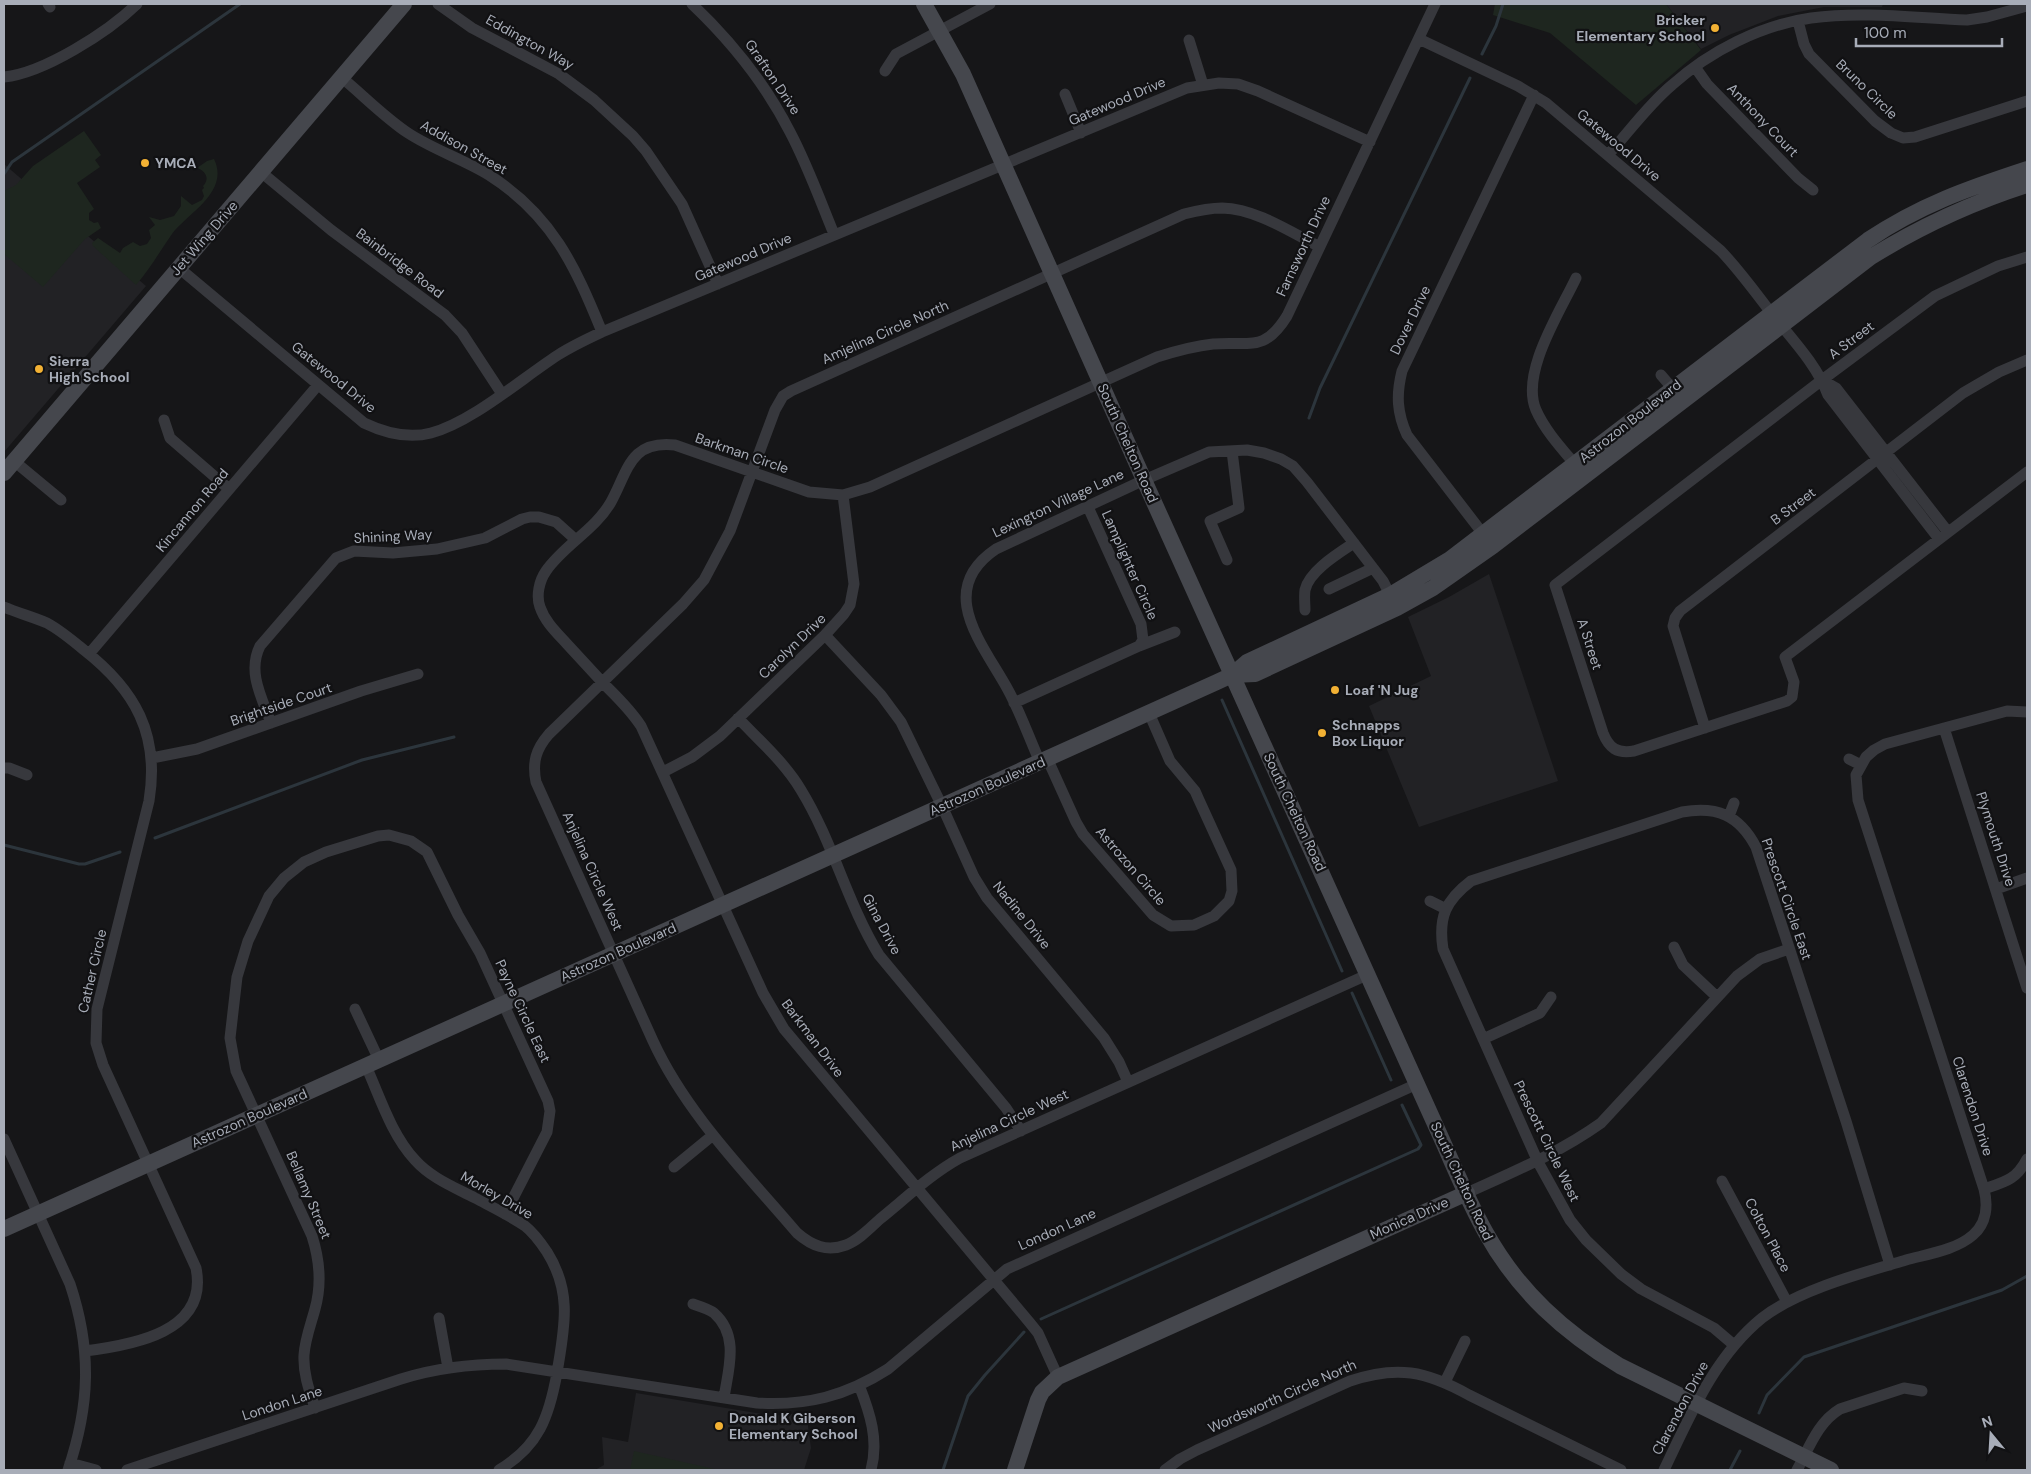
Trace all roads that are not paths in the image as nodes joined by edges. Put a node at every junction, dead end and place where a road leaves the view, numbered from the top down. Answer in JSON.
{"nodes":[{"id":1,"x":137,"y":4,"type":"edge"},
{"id":2,"x":404,"y":4,"type":"edge"},
{"id":3,"x":438,"y":4,"type":"edge"},
{"id":4,"x":692,"y":4,"type":"edge"},
{"id":5,"x":924,"y":4,"type":"edge"},
{"id":6,"x":990,"y":4,"type":"edge"},
{"id":7,"x":1435,"y":4,"type":"edge"},
{"id":8,"x":2027,"y":6,"type":"edge"},
{"id":9,"x":1798,"y":21,"type":"junction"},
{"id":10,"x":939,"y":30,"type":"junction"},
{"id":11,"x":1189,"y":40,"type":"dead end"},
{"id":12,"x":1419,"y":40,"type":"junction"},
{"id":13,"x":1695,"y":67,"type":"junction"},
{"id":14,"x":885,"y":71,"type":"dead end"},
{"id":15,"x":4,"y":77,"type":"edge"},
{"id":16,"x":341,"y":77,"type":"junction"},
{"id":17,"x":1203,"y":85,"type":"junction"},
{"id":18,"x":1064,"y":94,"type":"dead end"},
{"id":19,"x":1534,"y":95,"type":"junction"},
{"id":20,"x":2027,"y":101,"type":"edge"},
{"id":21,"x":1081,"y":133,"type":"junction"},
{"id":22,"x":1370,"y":142,"type":"junction"},
{"id":23,"x":1608,"y":155,"type":"junction"},
{"id":24,"x":1003,"y":166,"type":"junction"},
{"id":25,"x":2027,"y":169,"type":"edge"},
{"id":26,"x":261,"y":172,"type":"junction"},
{"id":27,"x":2027,"y":185,"type":"edge"},
{"id":28,"x":1813,"y":190,"type":"dead end"},
{"id":29,"x":834,"y":234,"type":"junction"},
{"id":30,"x":1318,"y":246,"type":"junction"},
{"id":31,"x":2027,"y":257,"type":"edge"},
{"id":32,"x":179,"y":268,"type":"junction"},
{"id":33,"x":1052,"y":273,"type":"junction"},
{"id":34,"x":1576,"y":278,"type":"dead end"},
{"id":35,"x":718,"y":284,"type":"junction"},
{"id":36,"x":1776,"y":319,"type":"junction"},
{"id":37,"x":602,"y":332,"type":"junction"},
{"id":38,"x":2027,"y":360,"type":"edge"},
{"id":39,"x":1661,"y":375,"type":"dead end"},
{"id":40,"x":1822,"y":380,"type":"junction"},
{"id":41,"x":1102,"y":383,"type":"junction"},
{"id":42,"x":318,"y":385,"type":"junction"},
{"id":43,"x":1673,"y":389,"type":"junction"},
{"id":44,"x":502,"y":394,"type":"junction"},
{"id":45,"x":164,"y":420,"type":"dead end"},
{"id":46,"x":1232,"y":451,"type":"junction"},
{"id":47,"x":1882,"y":458,"type":"junction"},
{"id":48,"x":9,"y":467,"type":"edge"},
{"id":49,"x":1580,"y":470,"type":"junction"},
{"id":50,"x":752,"y":472,"type":"junction"},
{"id":51,"x":2027,"y":474,"type":"edge"},
{"id":52,"x":1144,"y":480,"type":"junction"},
{"id":53,"x":229,"y":489,"type":"junction"},
{"id":54,"x":843,"y":495,"type":"junction"},
{"id":55,"x":60,"y":500,"type":"dead end"},
{"id":56,"x":1088,"y":507,"type":"junction"},
{"id":57,"x":1943,"y":536,"type":"junction"},
{"id":58,"x":576,"y":540,"type":"junction"},
{"id":59,"x":1488,"y":540,"type":"junction"},
{"id":60,"x":1354,"y":543,"type":"junction"},
{"id":61,"x":1227,"y":560,"type":"dead end"},
{"id":62,"x":1373,"y":568,"type":"junction"},
{"id":63,"x":1329,"y":589,"type":"dead end"},
{"id":64,"x":1390,"y":595,"type":"junction"},
{"id":65,"x":4,"y":608,"type":"edge"},
{"id":66,"x":1305,"y":610,"type":"dead end"},
{"id":67,"x":1175,"y":632,"type":"dead end"},
{"id":68,"x":825,"y":635,"type":"junction"},
{"id":69,"x":1139,"y":646,"type":"junction"},
{"id":70,"x":89,"y":654,"type":"junction"},
{"id":71,"x":418,"y":674,"type":"dead end"},
{"id":72,"x":1232,"y":675,"type":"junction"},
{"id":73,"x":603,"y":682,"type":"junction"},
{"id":74,"x":1014,"y":703,"type":"junction"},
{"id":75,"x":2027,"y":712,"type":"edge"},
{"id":76,"x":1149,"y":713,"type":"junction"},
{"id":77,"x":738,"y":718,"type":"junction"},
{"id":78,"x":271,"y":723,"type":"junction"},
{"id":79,"x":1705,"y":728,"type":"junction"},
{"id":80,"x":1944,"y":728,"type":"junction"},
{"id":81,"x":152,"y":758,"type":"junction"},
{"id":82,"x":1849,"y":759,"type":"dead end"},
{"id":83,"x":1044,"y":760,"type":"junction"},
{"id":84,"x":1861,"y":766,"type":"junction"},
{"id":85,"x":4,"y":768,"type":"edge"},
{"id":86,"x":663,"y":772,"type":"junction"},
{"id":87,"x":27,"y":775,"type":"dead end"},
{"id":88,"x":1734,"y":803,"type":"dead end"},
{"id":89,"x":942,"y":806,"type":"junction"},
{"id":90,"x":1728,"y":816,"type":"junction"},
{"id":91,"x":400,"y":837,"type":"joint"},
{"id":92,"x":832,"y":855,"type":"junction"},
{"id":93,"x":2027,"y":878,"type":"edge"},
{"id":94,"x":1996,"y":889,"type":"junction"},
{"id":95,"x":1430,"y":901,"type":"dead end"},
{"id":96,"x":722,"y":905,"type":"junction"},
{"id":97,"x":1446,"y":909,"type":"junction"},
{"id":98,"x":1674,"y":947,"type":"dead end"},
{"id":99,"x":1789,"y":948,"type":"junction"},
{"id":100,"x":614,"y":954,"type":"junction"},
{"id":101,"x":1369,"y":974,"type":"junction"},
{"id":102,"x":2027,"y":988,"type":"edge"},
{"id":103,"x":1551,"y":996,"type":"dead end"},
{"id":104,"x":1717,"y":997,"type":"junction"},
{"id":105,"x":504,"y":1004,"type":"junction"},
{"id":106,"x":355,"y":1009,"type":"dead end"},
{"id":107,"x":1483,"y":1039,"type":"junction"},
{"id":108,"x":372,"y":1063,"type":"junction"},
{"id":109,"x":1128,"y":1082,"type":"junction"},
{"id":110,"x":1417,"y":1084,"type":"junction"},
{"id":111,"x":257,"y":1115,"type":"junction"},
{"id":112,"x":1020,"y":1131,"type":"junction"},
{"id":113,"x":713,"y":1134,"type":"junction"},
{"id":114,"x":4,"y":1139,"type":"edge"},
{"id":115,"x":2027,"y":1159,"type":"edge"},
{"id":116,"x":1538,"y":1162,"type":"junction"},
{"id":117,"x":147,"y":1164,"type":"junction"},
{"id":118,"x":674,"y":1167,"type":"dead end"},
{"id":119,"x":1722,"y":1182,"type":"dead end"},
{"id":120,"x":917,"y":1189,"type":"junction"},
{"id":121,"x":1984,"y":1189,"type":"junction"},
{"id":122,"x":1467,"y":1193,"type":"junction"},
{"id":123,"x":37,"y":1214,"type":"junction"},
{"id":124,"x":505,"y":1214,"type":"junction"},
{"id":125,"x":4,"y":1229,"type":"edge"},
{"id":126,"x":1890,"y":1265,"type":"junction"},
{"id":127,"x":993,"y":1279,"type":"junction"},
{"id":128,"x":1787,"y":1302,"type":"junction"},
{"id":129,"x":693,"y":1304,"type":"dead end"},
{"id":130,"x":439,"y":1318,"type":"dead end"},
{"id":131,"x":1465,"y":1341,"type":"dead end"},
{"id":132,"x":1734,"y":1345,"type":"junction"},
{"id":133,"x":85,"y":1351,"type":"junction"},
{"id":134,"x":448,"y":1368,"type":"junction"},
{"id":135,"x":557,"y":1372,"type":"junction"},
{"id":136,"x":1058,"y":1377,"type":"junction"},
{"id":137,"x":1445,"y":1382,"type":"junction"},
{"id":138,"x":859,"y":1385,"type":"junction"},
{"id":139,"x":1922,"y":1391,"type":"dead end"},
{"id":140,"x":724,"y":1398,"type":"junction"},
{"id":141,"x":1696,"y":1404,"type":"junction"},
{"id":142,"x":315,"y":1408,"type":"junction"},
{"id":143,"x":1801,"y":1464,"type":"edge"},
{"id":144,"x":69,"y":1467,"type":"edge"},
{"id":145,"x":96,"y":1470,"type":"edge"},
{"id":146,"x":127,"y":1470,"type":"edge"},
{"id":147,"x":500,"y":1470,"type":"edge"},
{"id":148,"x":871,"y":1470,"type":"edge"},
{"id":149,"x":1015,"y":1470,"type":"edge"},
{"id":150,"x":1166,"y":1470,"type":"edge"},
{"id":151,"x":1621,"y":1470,"type":"edge"},
{"id":152,"x":1664,"y":1470,"type":"edge"},
{"id":153,"x":1831,"y":1470,"type":"edge"}],
"edges":[{"from":1,"to":15,"type":"street"},
{"from":2,"to":16,"type":"main road","name":"Jet Wing Drive"},
{"from":3,"to":35,"type":"street","name":"Eddington Way"},
{"from":4,"to":29,"type":"street","name":"Grafton Drive"},
{"from":5,"to":10,"type":"main road","name":"South Chelton Road"},
{"from":6,"to":10,"type":"street"},
{"from":7,"to":12,"type":"street","name":"Farnsworth Drive"},
{"from":8,"to":9,"type":"street"},
{"from":9,"to":13,"type":"street"},
{"from":9,"to":20,"type":"street","name":"Bruno Circle"},
{"from":10,"to":14,"type":"street"},
{"from":10,"to":24,"type":"main road","name":"South Chelton Road"},
{"from":11,"to":17,"type":"street"},
{"from":12,"to":19,"type":"street","name":"Gatewood Drive"},
{"from":12,"to":22,"type":"street","name":"Farnsworth Drive"},
{"from":13,"to":23,"type":"street"},
{"from":13,"to":28,"type":"street","name":"Anthony Court"},
{"from":16,"to":26,"type":"main road","name":"Jet Wing Drive"},
{"from":16,"to":37,"type":"street","name":"Addison Street"},
{"from":17,"to":21,"type":"street","name":"Gatewood Drive"},
{"from":17,"to":22,"type":"street","name":"Gatewood Drive"},
{"from":18,"to":21,"type":"street"},
{"from":19,"to":23,"type":"street","name":"Gatewood Drive"},
{"from":19,"to":59,"type":"street","name":"Dover Drive"},
{"from":21,"to":24,"type":"street","name":"Gatewood Drive"},
{"from":22,"to":30,"type":"street","name":"Farnsworth Drive"},
{"from":23,"to":36,"type":"street","name":"Gatewood Drive"},
{"from":24,"to":29,"type":"street","name":"Gatewood Drive"},
{"from":24,"to":33,"type":"main road","name":"South Chelton Road"},
{"from":25,"to":36,"type":"main road","name":"Astrozon Boulevard"},
{"from":26,"to":32,"type":"main road","name":"Jet Wing Drive"},
{"from":26,"to":44,"type":"street","name":"Bainbridge Road"},
{"from":27,"to":36,"type":"main road","name":"Astrozon Boulevard"},
{"from":29,"to":35,"type":"street","name":"Gatewood Drive"},
{"from":30,"to":33,"type":"street","name":"Amjelina Circle North"},
{"from":30,"to":41,"type":"street","name":"Farnsworth Drive"},
{"from":31,"to":40,"type":"street","name":"A Street"},
{"from":32,"to":42,"type":"street","name":"Gatewood Drive"},
{"from":32,"to":48,"type":"main road","name":"Jet Wing Drive"},
{"from":33,"to":41,"type":"main road","name":"South Chelton Road"},
{"from":33,"to":50,"type":"street","name":"Amjelina Circle North"},
{"from":34,"to":49,"type":"street"},
{"from":35,"to":37,"type":"street","name":"Gatewood Drive"},
{"from":36,"to":40,"type":"street","name":"Gatewood Drive"},
{"from":36,"to":43,"type":"main road","name":"Astrozon Boulevard"},
{"from":36,"to":49,"type":"main road","name":"Astrozon Boulevard"},
{"from":37,"to":44,"type":"street","name":"Gatewood Drive"},
{"from":38,"to":47,"type":"street","name":"B Street"},
{"from":39,"to":43,"type":"street"},
{"from":40,"to":47,"type":"street","name":"Gatewood Drive"},
{"from":40,"to":79,"type":"street","name":"A Street"},
{"from":41,"to":52,"type":"main road","name":"South Chelton Road"},
{"from":41,"to":54,"type":"street","name":"Barkman Circle"},
{"from":42,"to":44,"type":"street","name":"Gatewood Drive"},
{"from":42,"to":53,"type":"street","name":"Kincannon Road"},
{"from":43,"to":49,"type":"main road","name":"Astrozon Boulevard"},
{"from":45,"to":53,"type":"street"},
{"from":46,"to":52,"type":"street","name":"Lexington Village Lane"},
{"from":46,"to":60,"type":"street","name":"Lexington Village Lane"},
{"from":46,"to":61,"type":"street"},
{"from":47,"to":57,"type":"street","name":"Gatewood Drive"},
{"from":47,"to":79,"type":"street","name":"B Street"},
{"from":48,"to":55,"type":"street"},
{"from":49,"to":59,"type":"main road","name":"Astrozon Boulevard"},
{"from":50,"to":54,"type":"street","name":"Barkman Circle"},
{"from":50,"to":58,"type":"street","name":"Barkman Circle"},
{"from":50,"to":73,"type":"street","name":"Amjelina Circle North"},
{"from":51,"to":57,"type":"street","name":"A Street"},
{"from":52,"to":56,"type":"street","name":"Lexington Village Lane"},
{"from":52,"to":72,"type":"main road","name":"South Chelton Road"},
{"from":53,"to":70,"type":"street","name":"Kincannon Road"},
{"from":54,"to":68,"type":"street","name":"Carolyn Drive"},
{"from":56,"to":69,"type":"street","name":"Lamplighter Circle"},
{"from":56,"to":74,"type":"street","name":"Lexington Village Lane"},
{"from":57,"to":79,"type":"street","name":"A Street"},
{"from":58,"to":73,"type":"street","name":"Barkman Circle"},
{"from":58,"to":78,"type":"street","name":"Shining Way"},
{"from":59,"to":64,"type":"main road","name":"Astrozon Boulevard"},
{"from":59,"to":72,"type":"main road","name":"Astrozon Boulevard"},
{"from":60,"to":62,"type":"street","name":"Lexington Village Lane"},
{"from":60,"to":66,"type":"street"},
{"from":62,"to":63,"type":"street"},
{"from":62,"to":64,"type":"street","name":"Lexington Village Lane"},
{"from":64,"to":72,"type":"main road","name":"Astrozon Boulevard"},
{"from":65,"to":70,"type":"street","name":"Cather Circle"},
{"from":67,"to":69,"type":"street"},
{"from":68,"to":77,"type":"street","name":"Carolyn Drive"},
{"from":68,"to":89,"type":"street","name":"Nadine Drive"},
{"from":69,"to":74,"type":"street"},
{"from":70,"to":81,"type":"street","name":"Cather Circle"},
{"from":71,"to":78,"type":"street","name":"Brightside Court"},
{"from":72,"to":76,"type":"main road","name":"Astrozon Boulevard"},
{"from":72,"to":101,"type":"main road","name":"South Chelton Road"},
{"from":73,"to":86,"type":"street","name":"Barkman Drive"},
{"from":73,"to":100,"type":"street","name":"Anjelina Circle West"},
{"from":74,"to":83,"type":"street","name":"Lexington Village Lane"},
{"from":75,"to":80,"type":"street"},
{"from":76,"to":83,"type":"main road","name":"Astrozon Boulevard"},
{"from":76,"to":83,"type":"street","name":"Astrozon Circle"},
{"from":77,"to":86,"type":"street","name":"Carolyn Drive"},
{"from":77,"to":92,"type":"street","name":"Gina Drive"},
{"from":78,"to":81,"type":"street","name":"Brightside Court"},
{"from":80,"to":84,"type":"street"},
{"from":80,"to":94,"type":"street","name":"Plymouth Drive"},
{"from":81,"to":117,"type":"street","name":"Cather Circle"},
{"from":82,"to":84,"type":"street"},
{"from":83,"to":89,"type":"main road","name":"Astrozon Boulevard"},
{"from":84,"to":121,"type":"street","name":"Clarendon Drive"},
{"from":85,"to":87,"type":"street"},
{"from":86,"to":96,"type":"street","name":"Barkman Drive"},
{"from":88,"to":90,"type":"street"},
{"from":89,"to":92,"type":"main road","name":"Astrozon Boulevard"},
{"from":89,"to":109,"type":"street","name":"Nadine Drive"},
{"from":90,"to":97,"type":"street","name":"Prescott Circle East"},
{"from":90,"to":99,"type":"street","name":"Prescott Circle East"},
{"from":91,"to":105,"type":"street","name":"Payne Circle East"},
{"from":91,"to":111,"type":"street","name":"Bellamy Street"},
{"from":92,"to":96,"type":"main road","name":"Astrozon Boulevard"},
{"from":92,"to":112,"type":"street","name":"Gina Drive"},
{"from":93,"to":94,"type":"street"},
{"from":94,"to":102,"type":"street","name":"Plymouth Drive"},
{"from":95,"to":97,"type":"street"},
{"from":96,"to":100,"type":"main road","name":"Astrozon Boulevard"},
{"from":96,"to":120,"type":"street","name":"Barkman Drive"},
{"from":97,"to":107,"type":"street","name":"Prescott Circle West"},
{"from":98,"to":104,"type":"street"},
{"from":99,"to":104,"type":"street","name":"Monica Drive"},
{"from":99,"to":126,"type":"street","name":"Prescott Circle East"},
{"from":100,"to":105,"type":"main road","name":"Astrozon Boulevard"},
{"from":100,"to":113,"type":"street","name":"Anjelina Circle West"},
{"from":101,"to":109,"type":"street","name":"Anjelina Circle West"},
{"from":101,"to":110,"type":"main road","name":"South Chelton Road"},
{"from":103,"to":107,"type":"street"},
{"from":104,"to":116,"type":"street","name":"Monica Drive"},
{"from":105,"to":108,"type":"main road","name":"Astrozon Boulevard"},
{"from":105,"to":124,"type":"street","name":"Payne Circle East"},
{"from":106,"to":108,"type":"street","name":"Morley Drive"},
{"from":107,"to":116,"type":"street","name":"Prescott Circle West"},
{"from":108,"to":111,"type":"main road","name":"Astrozon Boulevard"},
{"from":108,"to":124,"type":"street","name":"Morley Drive"},
{"from":109,"to":112,"type":"street","name":"Anjelina Circle West"},
{"from":110,"to":122,"type":"main road","name":"South Chelton Road"},
{"from":110,"to":127,"type":"street","name":"London Lane"},
{"from":111,"to":117,"type":"main road","name":"Astrozon Boulevard"},
{"from":111,"to":142,"type":"street","name":"Bellamy Street"},
{"from":112,"to":120,"type":"street","name":"Anjelina Circle West"},
{"from":113,"to":118,"type":"street"},
{"from":113,"to":120,"type":"street","name":"Anjelina Circle West"},
{"from":114,"to":123,"type":"street"},
{"from":115,"to":121,"type":"street"},
{"from":116,"to":122,"type":"street","name":"Monica Drive"},
{"from":116,"to":132,"type":"street","name":"Prescott Circle West"},
{"from":117,"to":123,"type":"main road","name":"Astrozon Boulevard"},
{"from":117,"to":133,"type":"street","name":"Cather Circle"},
{"from":119,"to":128,"type":"street","name":"Colton Place"},
{"from":120,"to":127,"type":"street","name":"Barkman Drive"},
{"from":121,"to":126,"type":"street","name":"Clarendon Drive"},
{"from":122,"to":136,"type":"main road","name":"Monica Drive"},
{"from":122,"to":141,"type":"main road","name":"South Chelton Road"},
{"from":123,"to":125,"type":"main road","name":"Astrozon Boulevard"},
{"from":123,"to":133,"type":"street"},
{"from":124,"to":135,"type":"street","name":"Morley Drive"},
{"from":126,"to":128,"type":"street","name":"Clarendon Drive"},
{"from":127,"to":136,"type":"street","name":"Barkman Drive"},
{"from":127,"to":138,"type":"street","name":"London Lane"},
{"from":128,"to":132,"type":"street","name":"Clarendon Drive"},
{"from":129,"to":140,"type":"street"},
{"from":130,"to":134,"type":"street"},
{"from":131,"to":137,"type":"street"},
{"from":132,"to":141,"type":"street","name":"Clarendon Drive"},
{"from":133,"to":144,"type":"street"},
{"from":134,"to":135,"type":"street","name":"London Lane"},
{"from":134,"to":142,"type":"street","name":"London Lane"},
{"from":135,"to":140,"type":"street","name":"London Lane"},
{"from":135,"to":147,"type":"street","name":"Morley Drive"},
{"from":136,"to":149,"type":"main road"},
{"from":137,"to":150,"type":"street","name":"Wordsworth Circle North"},
{"from":137,"to":151,"type":"street","name":"Wordsworth Circle North"},
{"from":138,"to":140,"type":"street","name":"London Lane"},
{"from":138,"to":148,"type":"street"},
{"from":139,"to":143,"type":"street"},
{"from":141,"to":143,"type":"main road","name":"South Chelton Road"},
{"from":141,"to":152,"type":"street","name":"Clarendon Drive"},
{"from":142,"to":146,"type":"street","name":"London Lane"},
{"from":143,"to":153,"type":"main road","name":"South Chelton Road"},
{"from":144,"to":145,"type":"street"}]}
